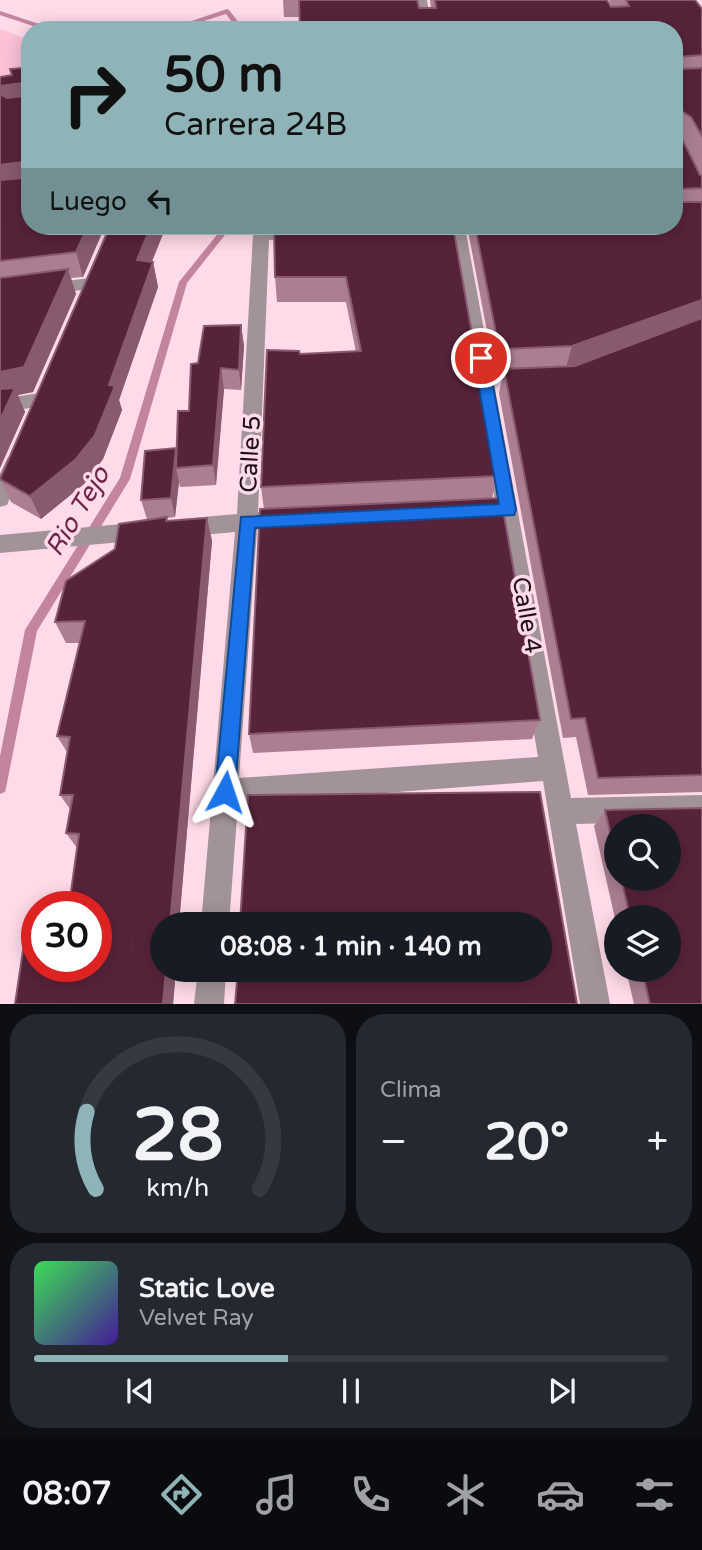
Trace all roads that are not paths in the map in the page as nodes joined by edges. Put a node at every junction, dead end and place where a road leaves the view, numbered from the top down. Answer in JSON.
{"nodes":[{"id":1,"x":421,"y":0,"type":"edge"},
{"id":2,"x":424,"y":21,"type":"edge"},
{"id":3,"x":261,"y":235,"type":"edge"},
{"id":4,"x":459,"y":235,"type":"edge"},
{"id":5,"x":0,"y":295,"type":"edge"},
{"id":6,"x":80,"y":307,"type":"edge"},
{"id":7,"x":0,"y":406,"type":"edge"},
{"id":8,"x":30,"y":425,"type":"edge"},
{"id":9,"x":20,"y":450,"type":"edge"},
{"id":10,"x":0,"y":499,"type":"edge"},
{"id":11,"x":508,"y":510,"type":"junction"},
{"id":12,"x":481,"y":512,"type":"edge"},
{"id":13,"x":275,"y":521,"type":"edge"},
{"id":14,"x":247,"y":522,"type":"junction"},
{"id":15,"x":0,"y":544,"type":"edge"},
{"id":16,"x":554,"y":768,"type":"junction"},
{"id":17,"x":225,"y":792,"type":"junction"},
{"id":18,"x":702,"y":807,"type":"edge"},
{"id":19,"x":561,"y":811,"type":"junction"},
{"id":20,"x":216,"y":912,"type":"edge"},
{"id":21,"x":211,"y":982,"type":"edge"},
{"id":22,"x":209,"y":1004,"type":"edge"},
{"id":23,"x":595,"y":1004,"type":"edge"}],
"edges":[{"from":1,"to":2,"type":"street"},
{"from":3,"to":14,"type":"street","name":"Calle 5"},
{"from":4,"to":11,"type":"street","name":"Calle 4"},
{"from":5,"to":6,"type":"street"},
{"from":7,"to":8,"type":"street"},
{"from":9,"to":10,"type":"street"},
{"from":11,"to":12,"type":"street"},
{"from":11,"to":16,"type":"street","name":"Calle 4"},
{"from":13,"to":14,"type":"street"},
{"from":14,"to":15,"type":"street"},
{"from":14,"to":17,"type":"street","name":"Calle 5"},
{"from":16,"to":17,"type":"street"},
{"from":16,"to":19,"type":"street","name":"Calle 4"},
{"from":17,"to":20,"type":"street","name":"Calle 5"},
{"from":18,"to":19,"type":"street"},
{"from":19,"to":23,"type":"street","name":"Calle 4"},
{"from":21,"to":22,"type":"street"}]}
